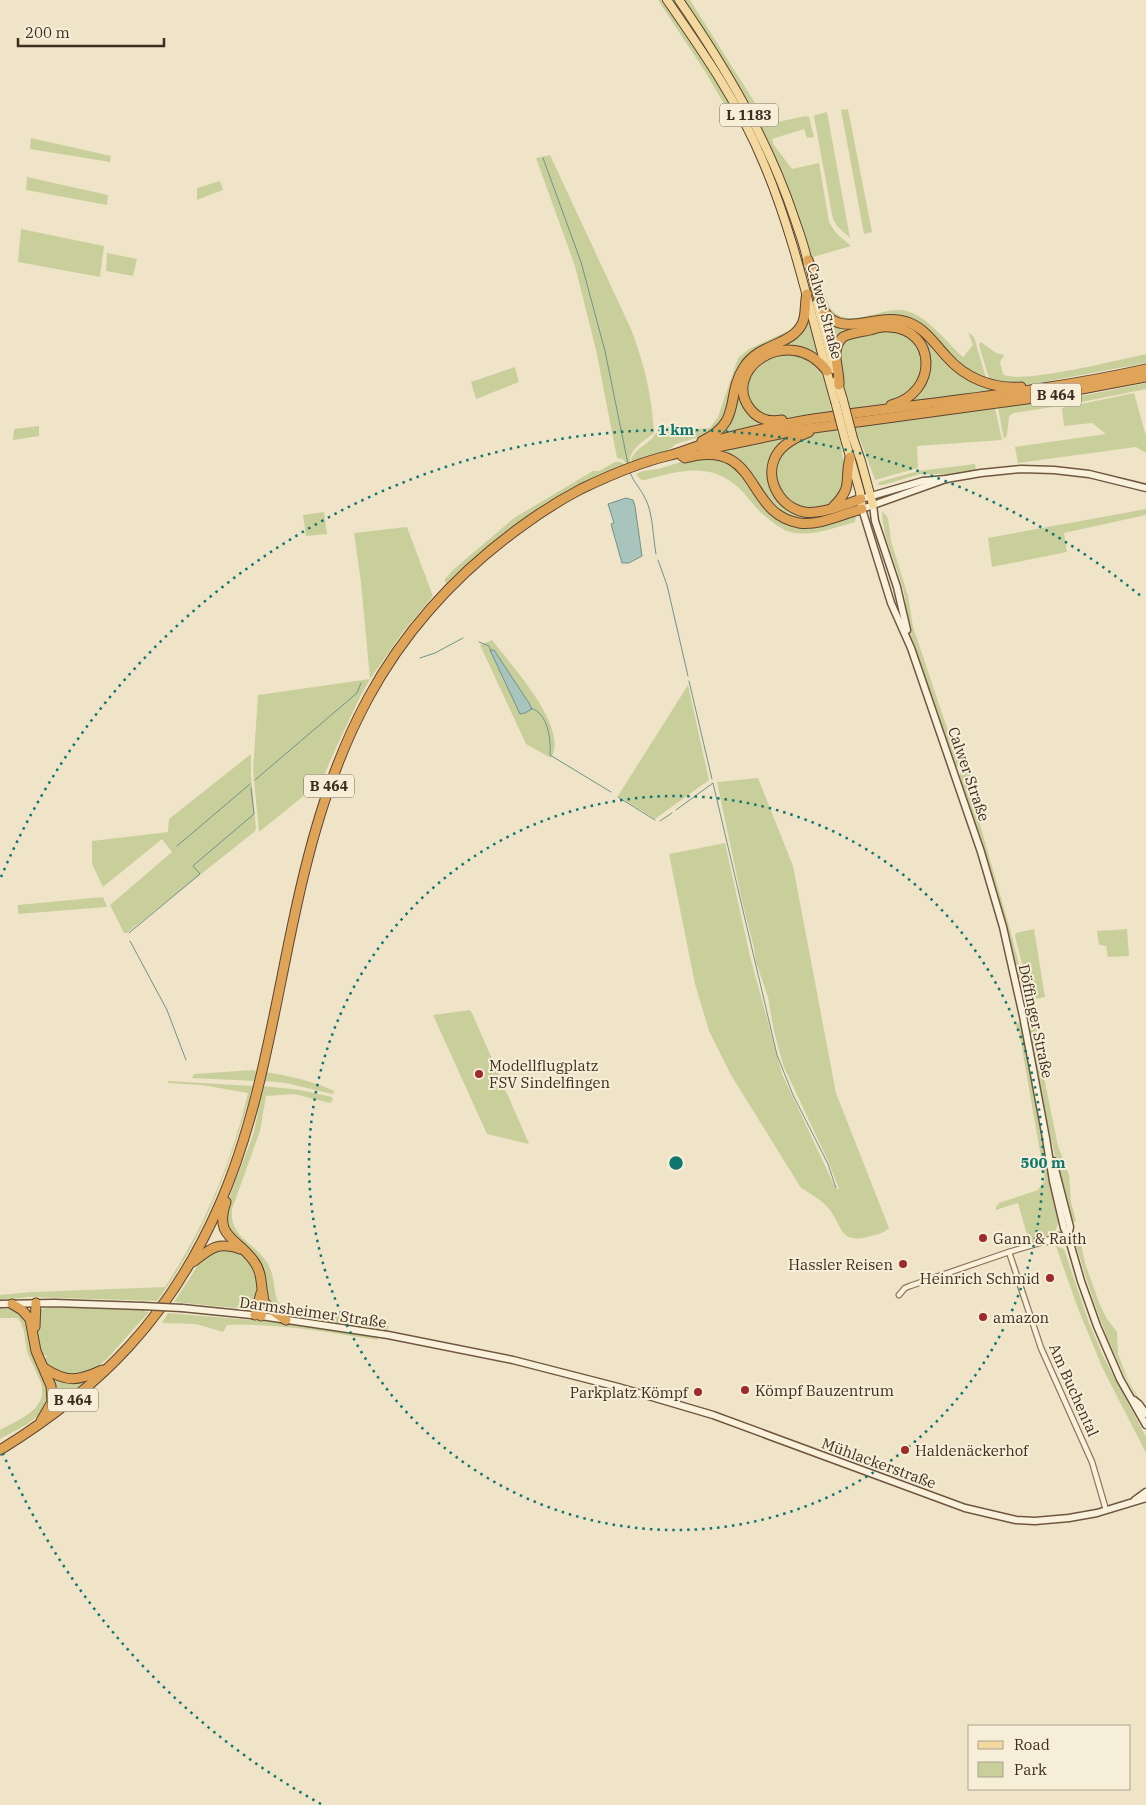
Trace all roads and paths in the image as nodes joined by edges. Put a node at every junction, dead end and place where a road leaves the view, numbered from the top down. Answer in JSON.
{"nodes":[{"id":1,"x":668,"y":0,"type":"edge"},
{"id":2,"x":679,"y":0,"type":"edge"},
{"id":3,"x":808,"y":260,"type":"junction"},
{"id":4,"x":807,"y":294,"type":"junction"},
{"id":5,"x":1146,"y":369,"type":"edge"},
{"id":6,"x":826,"y":371,"type":"junction"},
{"id":7,"x":1146,"y":377,"type":"edge"},
{"id":8,"x":839,"y":385,"type":"junction"},
{"id":9,"x":1048,"y":388,"type":"junction"},
{"id":10,"x":839,"y":400,"type":"junction"},
{"id":11,"x":871,"y":412,"type":"junction"},
{"id":12,"x":809,"y":420,"type":"junction"},
{"id":13,"x":863,"y":421,"type":"junction"},
{"id":14,"x":849,"y":439,"type":"junction"},
{"id":15,"x":665,"y":455,"type":"junction"},
{"id":16,"x":682,"y":456,"type":"junction"},
{"id":17,"x":850,"y":457,"type":"junction"},
{"id":18,"x":641,"y":467,"type":"junction"},
{"id":19,"x":946,"y":479,"type":"junction"},
{"id":20,"x":1146,"y":488,"type":"edge"},
{"id":21,"x":870,"y":495,"type":"junction"},
{"id":22,"x":861,"y":499,"type":"junction"},
{"id":23,"x":873,"y":505,"type":"junction"},
{"id":24,"x":833,"y":508,"type":"junction"},
{"id":25,"x":862,"y":509,"type":"junction"},
{"id":26,"x":911,"y":648,"type":"junction"},
{"id":27,"x":997,"y":909,"type":"joint"},
{"id":28,"x":228,"y":1184,"type":"junction"},
{"id":29,"x":1068,"y":1236,"type":"junction"},
{"id":30,"x":242,"y":1250,"type":"junction"},
{"id":31,"x":1009,"y":1252,"type":"junction"},
{"id":32,"x":190,"y":1264,"type":"junction"},
{"id":33,"x":262,"y":1291,"type":"junction"},
{"id":34,"x":899,"y":1295,"type":"dead end"},
{"id":35,"x":264,"y":1302,"type":"junction"},
{"id":36,"x":33,"y":1303,"type":"junction"},
{"id":37,"x":0,"y":1304,"type":"edge"},
{"id":38,"x":12,"y":1304,"type":"junction"},
{"id":39,"x":258,"y":1316,"type":"junction"},
{"id":40,"x":30,"y":1320,"type":"junction"},
{"id":41,"x":286,"y":1320,"type":"junction"},
{"id":42,"x":33,"y":1332,"type":"junction"},
{"id":43,"x":44,"y":1368,"type":"junction"},
{"id":44,"x":109,"y":1368,"type":"junction"},
{"id":45,"x":618,"y":1387,"type":"joint"},
{"id":46,"x":1131,"y":1398,"type":"junction"},
{"id":47,"x":1146,"y":1414,"type":"edge"},
{"id":48,"x":1146,"y":1425,"type":"edge"},
{"id":49,"x":34,"y":1429,"type":"junction"},
{"id":50,"x":0,"y":1450,"type":"edge"},
{"id":51,"x":1146,"y":1492,"type":"edge"},
{"id":52,"x":1146,"y":1498,"type":"edge"},
{"id":53,"x":1135,"y":1500,"type":"junction"},
{"id":54,"x":1106,"y":1510,"type":"junction"}],
"edges":[{"from":1,"to":4,"type":"main road","name":"Calwer Straße","number":"L 1183"},
{"from":2,"to":3,"type":"main road","name":"Calwer Straße","number":"L 1183"},
{"from":3,"to":8,"type":"main road","name":"Calwer Straße","number":"L 1183"},
{"from":3,"to":9,"type":"highway"},
{"from":4,"to":6,"type":"main road","name":"Calwer Straße","number":"L 1183"},
{"from":4,"to":15,"type":"highway"},
{"from":5,"to":9,"type":"highway","number":"B 464"},
{"from":6,"to":10,"type":"main road","name":"Calwer Straße","number":"L 1183"},
{"from":6,"to":12,"type":"highway"},
{"from":7,"to":13,"type":"highway","number":"B 464"},
{"from":8,"to":10,"type":"main road","name":"Calwer Straße","number":"L 1183"},
{"from":8,"to":11,"type":"highway"},
{"from":9,"to":11,"type":"highway","number":"B 464"},
{"from":10,"to":14,"type":"main road","name":"Calwer Straße","number":"L 1183","bridge":true},
{"from":11,"to":12,"type":"highway","number":"B 464"},
{"from":12,"to":15,"type":"highway","number":"B 464"},
{"from":13,"to":16,"type":"highway","number":"B 464"},
{"from":13,"to":24,"type":"highway"},
{"from":14,"to":17,"type":"main road","name":"Calwer Straße","number":"L 1183"},
{"from":14,"to":21,"type":"main road","name":"Calwer Straße","number":"L 1183"},
{"from":15,"to":18,"type":"highway","number":"B 464"},
{"from":16,"to":18,"type":"highway","number":"B 464"},
{"from":16,"to":25,"type":"highway"},
{"from":17,"to":22,"type":"main road","name":"Calwer Straße","number":"L 1183"},
{"from":17,"to":24,"type":"highway"},
{"from":18,"to":28,"type":"highway","number":"B 464"},
{"from":19,"to":20,"type":"street"},
{"from":19,"to":21,"type":"street"},
{"from":19,"to":23,"type":"street"},
{"from":21,"to":22,"type":"street"},
{"from":21,"to":23,"type":"main road","name":"Calwer Straße","number":"L 1183"},
{"from":22,"to":24,"type":"highway"},
{"from":22,"to":25,"type":"main road","name":"Calwer Straße","number":"L 1183"},
{"from":23,"to":25,"type":"street"},
{"from":23,"to":26,"type":"street","name":"Calwer Straße","number":"L 1183"},
{"from":25,"to":26,"type":"street","name":"Calwer Straße","number":"L 1183"},
{"from":26,"to":27,"type":"street","name":"Calwer Straße","number":"L 1183"},
{"from":27,"to":29,"type":"street","name":"Döffinger Straße","number":"L 1183"},
{"from":28,"to":30,"type":"highway"},
{"from":28,"to":32,"type":"highway","number":"B 464"},
{"from":29,"to":31,"type":"street"},
{"from":29,"to":46,"type":"street","name":"Döffinger Straße","number":"L 1183"},
{"from":30,"to":32,"type":"highway"},
{"from":30,"to":33,"type":"highway"},
{"from":31,"to":34,"type":"street"},
{"from":31,"to":54,"type":"street","name":"Am Buchental"},
{"from":32,"to":44,"type":"highway","number":"B 464"},
{"from":33,"to":35,"type":"highway"},
{"from":33,"to":39,"type":"highway"},
{"from":35,"to":39,"type":"highway"},
{"from":35,"to":41,"type":"highway"},
{"from":36,"to":38,"type":"street","name":"Darmsheimer Straße"},
{"from":36,"to":39,"type":"street","name":"Darmsheimer Straße","bridge":true},
{"from":36,"to":40,"type":"highway"},
{"from":36,"to":42,"type":"highway"},
{"from":37,"to":38,"type":"street","name":"Darmsheimer Straße"},
{"from":38,"to":40,"type":"highway"},
{"from":39,"to":41,"type":"street","name":"Darmsheimer Straße"},
{"from":40,"to":42,"type":"highway"},
{"from":41,"to":45,"type":"street","name":"Darmsheimer Straße"},
{"from":42,"to":43,"type":"highway"},
{"from":43,"to":44,"type":"highway"},
{"from":43,"to":49,"type":"highway"},
{"from":44,"to":49,"type":"highway","number":"B 464"},
{"from":45,"to":54,"type":"street","name":"Mühlackerstraße"},
{"from":46,"to":47,"type":"street","name":"Döffinger Straße","number":"L 1183"},
{"from":46,"to":48,"type":"street","name":"Döffinger Straße","number":"L 1183"},
{"from":49,"to":50,"type":"highway","number":"B 464"},
{"from":51,"to":53,"type":"street","name":"Mühlackerstraße"},
{"from":52,"to":53,"type":"street","name":"Mühlackerstraße"},
{"from":53,"to":54,"type":"street","name":"Mühlackerstraße"}]}
